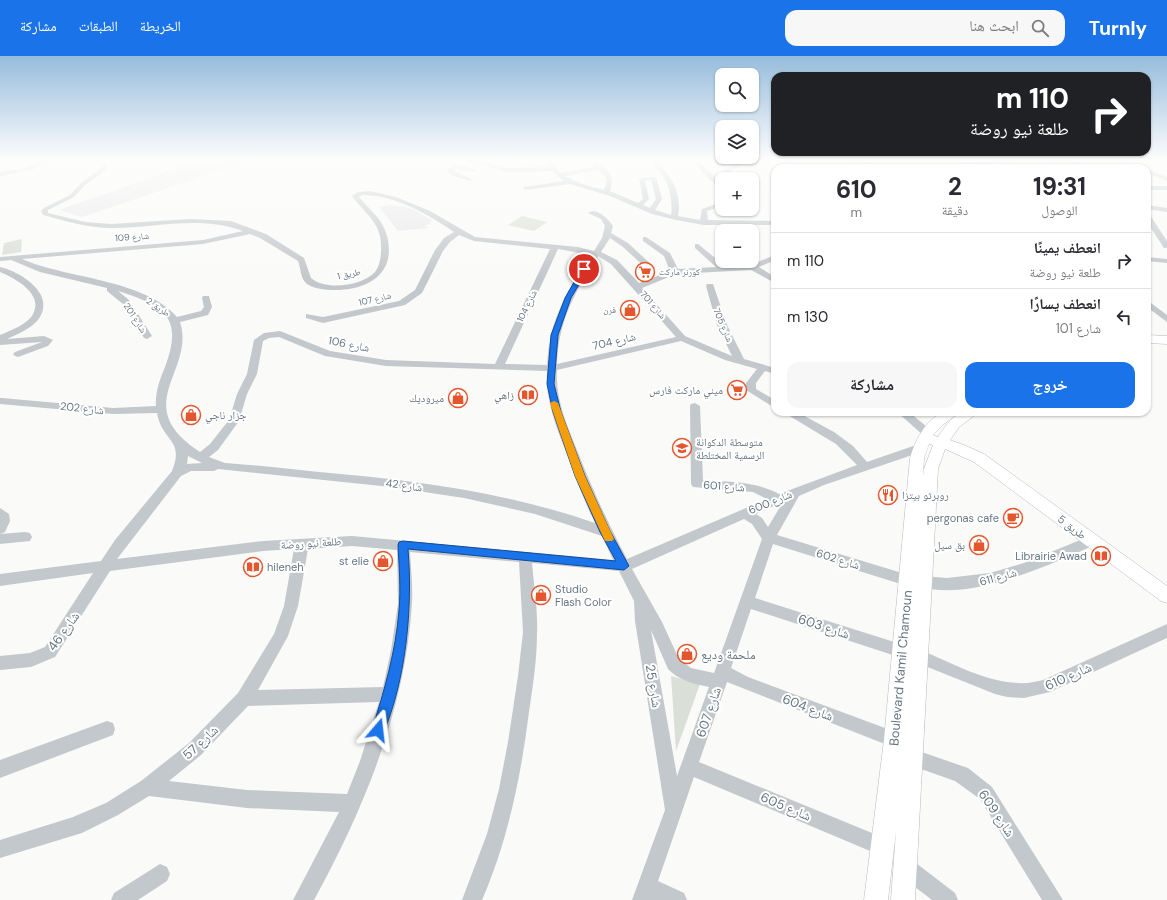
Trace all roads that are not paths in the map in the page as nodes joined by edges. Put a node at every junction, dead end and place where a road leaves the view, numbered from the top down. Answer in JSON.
{"nodes":[{"id":1,"x":67,"y":198,"type":"edge"},
{"id":2,"x":356,"y":198,"type":"edge"},
{"id":3,"x":391,"y":198,"type":"edge"},
{"id":4,"x":621,"y":198,"type":"edge"},
{"id":5,"x":646,"y":198,"type":"edge"},
{"id":6,"x":659,"y":198,"type":"edge"},
{"id":7,"x":674,"y":198,"type":"edge"},
{"id":8,"x":638,"y":206,"type":"junction"},
{"id":9,"x":715,"y":206,"type":"edge"},
{"id":10,"x":1151,"y":208,"type":"edge"},
{"id":11,"x":1167,"y":210,"type":"edge"},
{"id":12,"x":651,"y":211,"type":"junction"},
{"id":13,"x":592,"y":213,"type":"dead end"},
{"id":14,"x":674,"y":218,"type":"junction"},
{"id":15,"x":704,"y":223,"type":"junction"},
{"id":16,"x":771,"y":223,"type":"edge"},
{"id":17,"x":1151,"y":223,"type":"edge"},
{"id":18,"x":726,"y":224,"type":"joint"},
{"id":19,"x":252,"y":231,"type":"junction"},
{"id":20,"x":1151,"y":231,"type":"edge"},
{"id":21,"x":1157,"y":232,"type":"junction"},
{"id":22,"x":458,"y":233,"type":"junction"},
{"id":23,"x":608,"y":234,"type":"junction"},
{"id":24,"x":646,"y":239,"type":"dead end"},
{"id":25,"x":698,"y":246,"type":"dead end"},
{"id":26,"x":1167,"y":246,"type":"edge"},
{"id":27,"x":554,"y":247,"type":"junction"},
{"id":28,"x":597,"y":253,"type":"junction"},
{"id":29,"x":12,"y":258,"type":"junction"},
{"id":30,"x":771,"y":258,"type":"edge"},
{"id":31,"x":0,"y":259,"type":"edge"},
{"id":32,"x":1151,"y":260,"type":"edge"},
{"id":33,"x":715,"y":262,"type":"edge"},
{"id":34,"x":759,"y":262,"type":"edge"},
{"id":35,"x":1167,"y":262,"type":"edge"},
{"id":36,"x":651,"y":268,"type":"dead end"},
{"id":37,"x":722,"y":268,"type":"edge"},
{"id":38,"x":757,"y":268,"type":"edge"},
{"id":39,"x":0,"y":269,"type":"edge"},
{"id":40,"x":675,"y":272,"type":"junction"},
{"id":41,"x":771,"y":278,"type":"edge"},
{"id":42,"x":104,"y":285,"type":"junction"},
{"id":43,"x":710,"y":286,"type":"dead end"},
{"id":44,"x":637,"y":287,"type":"junction"},
{"id":45,"x":206,"y":298,"type":"dead end"},
{"id":46,"x":1151,"y":306,"type":"edge"},
{"id":47,"x":309,"y":316,"type":"dead end"},
{"id":48,"x":1167,"y":319,"type":"edge"},
{"id":49,"x":175,"y":320,"type":"junction"},
{"id":50,"x":1151,"y":334,"type":"edge"},
{"id":51,"x":1167,"y":335,"type":"edge"},
{"id":52,"x":147,"y":336,"type":"dead end"},
{"id":53,"x":0,"y":338,"type":"edge"},
{"id":54,"x":682,"y":338,"type":"junction"},
{"id":55,"x":1151,"y":339,"type":"edge"},
{"id":56,"x":1167,"y":340,"type":"edge"},
{"id":57,"x":0,"y":342,"type":"edge"},
{"id":58,"x":18,"y":354,"type":"dead end"},
{"id":59,"x":740,"y":362,"type":"junction"},
{"id":60,"x":499,"y":366,"type":"junction"},
{"id":61,"x":552,"y":368,"type":"junction"},
{"id":62,"x":763,"y":368,"type":"junction"},
{"id":63,"x":771,"y":370,"type":"edge"},
{"id":64,"x":2,"y":402,"type":"dead end"},
{"id":65,"x":771,"y":402,"type":"edge"},
{"id":66,"x":695,"y":406,"type":"dead end"},
{"id":67,"x":161,"y":409,"type":"junction"},
{"id":68,"x":796,"y":416,"type":"edge"},
{"id":69,"x":906,"y":416,"type":"edge"},
{"id":70,"x":951,"y":416,"type":"edge"},
{"id":71,"x":930,"y":442,"type":"junction"},
{"id":72,"x":181,"y":445,"type":"junction"},
{"id":73,"x":200,"y":458,"type":"junction"},
{"id":74,"x":980,"y":458,"type":"junction"},
{"id":75,"x":864,"y":466,"type":"junction"},
{"id":76,"x":224,"y":467,"type":"junction"},
{"id":77,"x":997,"y":472,"type":"junction"},
{"id":78,"x":177,"y":473,"type":"junction"},
{"id":79,"x":795,"y":492,"type":"junction"},
{"id":80,"x":778,"y":499,"type":"junction"},
{"id":81,"x":0,"y":513,"type":"edge"},
{"id":82,"x":745,"y":513,"type":"junction"},
{"id":83,"x":0,"y":529,"type":"edge"},
{"id":84,"x":605,"y":532,"type":"junction"},
{"id":85,"x":24,"y":537,"type":"dead end"},
{"id":86,"x":769,"y":538,"type":"junction"},
{"id":87,"x":0,"y":540,"type":"edge"},
{"id":88,"x":1090,"y":541,"type":"junction"},
{"id":89,"x":302,"y":543,"type":"junction"},
{"id":90,"x":403,"y":545,"type":"junction"},
{"id":91,"x":525,"y":557,"type":"junction"},
{"id":92,"x":624,"y":566,"type":"junction"},
{"id":93,"x":104,"y":568,"type":"junction"},
{"id":94,"x":0,"y":580,"type":"edge"},
{"id":95,"x":915,"y":581,"type":"junction"},
{"id":96,"x":1167,"y":596,"type":"edge"},
{"id":97,"x":641,"y":601,"type":"junction"},
{"id":98,"x":747,"y":602,"type":"junction"},
{"id":99,"x":1167,"y":631,"type":"edge"},
{"id":100,"x":911,"y":654,"type":"junction"},
{"id":101,"x":0,"y":663,"type":"edge"},
{"id":102,"x":721,"y":676,"type":"junction"},
{"id":103,"x":389,"y":694,"type":"junction"},
{"id":104,"x":244,"y":698,"type":"junction"},
{"id":105,"x":107,"y":729,"type":"dead end"},
{"id":106,"x":895,"y":740,"type":"junction"},
{"id":107,"x":913,"y":758,"type":"junction"},
{"id":108,"x":690,"y":766,"type":"junction"},
{"id":109,"x":0,"y":769,"type":"edge"},
{"id":110,"x":147,"y":787,"type":"junction"},
{"id":111,"x":352,"y":803,"type":"junction"},
{"id":112,"x":674,"y":811,"type":"junction"},
{"id":113,"x":882,"y":847,"type":"junction"},
{"id":114,"x":0,"y":849,"type":"edge"},
{"id":115,"x":905,"y":867,"type":"junction"},
{"id":116,"x":160,"y":874,"type":"dead end"},
{"id":117,"x":649,"y":894,"type":"edge"},
{"id":118,"x":121,"y":900,"type":"edge"},
{"id":119,"x":303,"y":900,"type":"edge"},
{"id":120,"x":472,"y":900,"type":"edge"},
{"id":121,"x":677,"y":900,"type":"edge"},
{"id":122,"x":876,"y":900,"type":"edge"},
{"id":123,"x":903,"y":900,"type":"edge"},
{"id":124,"x":948,"y":900,"type":"edge"},
{"id":125,"x":1053,"y":900,"type":"edge"}],
"edges":[{"from":1,"to":19,"type":"street","name":"طريق 1"},
{"from":2,"to":19,"type":"street","name":"طريق 1"},
{"from":3,"to":22,"type":"street","name":"طريق 1"},
{"from":4,"to":8,"type":"street"},
{"from":5,"to":8,"type":"street"},
{"from":6,"to":12,"type":"street"},
{"from":7,"to":14,"type":"street"},
{"from":8,"to":12,"type":"street"},
{"from":9,"to":15,"type":"street"},
{"from":10,"to":11,"type":"street"},
{"from":12,"to":14,"type":"street"},
{"from":13,"to":23,"type":"street"},
{"from":14,"to":15,"type":"street"},
{"from":15,"to":18,"type":"street"},
{"from":16,"to":18,"type":"street"},
{"from":17,"to":21,"type":"street"},
{"from":19,"to":29,"type":"street","name":"شارع 109"},
{"from":20,"to":21,"type":"street"},
{"from":21,"to":26,"type":"street"},
{"from":22,"to":27,"type":"street","name":"طريق 1"},
{"from":22,"to":47,"type":"street","name":"شارع 107"},
{"from":23,"to":28,"type":"street","name":"شارع 25"},
{"from":23,"to":36,"type":"street"},
{"from":24,"to":40,"type":"street"},
{"from":25,"to":33,"type":"street"},
{"from":27,"to":28,"type":"street","name":"طريق 1"},
{"from":27,"to":60,"type":"street","name":"شارع 104"},
{"from":28,"to":44,"type":"street","name":"طريق 1"},
{"from":28,"to":61,"type":"street","name":"شارع 25"},
{"from":29,"to":31,"type":"street","name":"شارع 109"},
{"from":29,"to":42,"type":"street","name":"طريق 2"},
{"from":30,"to":34,"type":"street","name":"شارع 701"},
{"from":32,"to":35,"type":"street"},
{"from":37,"to":40,"type":"street","name":"شارع 701"},
{"from":38,"to":41,"type":"street"},
{"from":39,"to":53,"type":"street"},
{"from":40,"to":44,"type":"street","name":"شارع 701"},
{"from":42,"to":49,"type":"street","name":"طريق 2"},
{"from":42,"to":52,"type":"street","name":"شارع 201"},
{"from":43,"to":59,"type":"street","name":"شارع 705"},
{"from":44,"to":54,"type":"street","name":"شارع 701"},
{"from":45,"to":49,"type":"street"},
{"from":46,"to":48,"type":"street"},
{"from":49,"to":67,"type":"street","name":"طريق 2"},
{"from":50,"to":51,"type":"main road"},
{"from":54,"to":59,"type":"street","name":"شارع 701"},
{"from":54,"to":61,"type":"street","name":"شارع 704"},
{"from":55,"to":56,"type":"main road"},
{"from":57,"to":58,"type":"street"},
{"from":59,"to":62,"type":"street","name":"شارع 701"},
{"from":60,"to":61,"type":"street","name":"شارع 106"},
{"from":60,"to":73,"type":"street","name":"شارع 106"},
{"from":61,"to":84,"type":"street","name":"شارع 25"},
{"from":62,"to":63,"type":"street","name":"شارع 701"},
{"from":62,"to":65,"type":"street"},
{"from":64,"to":67,"type":"street","name":"شارع 202"},
{"from":66,"to":80,"type":"street","name":"شارع 601"},
{"from":67,"to":72,"type":"street","name":"طريق 2"},
{"from":68,"to":75,"type":"street"},
{"from":69,"to":71,"type":"street"},
{"from":70,"to":71,"type":"main road","name":"Boulevard Kamil Chamoun"},
{"from":70,"to":71,"type":"main road"},
{"from":70,"to":74,"type":"main road"},
{"from":71,"to":74,"type":"main road"},
{"from":71,"to":75,"type":"street","name":"شارع 600"},
{"from":71,"to":77,"type":"main road"},
{"from":71,"to":95,"type":"main road","name":"Boulevard Kamil Chamoun"},
{"from":72,"to":73,"type":"street","name":"طريق 2"},
{"from":72,"to":78,"type":"street"},
{"from":73,"to":76,"type":"street","name":"شارع 42"},
{"from":74,"to":77,"type":"main road"},
{"from":75,"to":79,"type":"street","name":"شارع 600"},
{"from":76,"to":78,"type":"street"},
{"from":76,"to":84,"type":"street","name":"شارع 42"},
{"from":77,"to":88,"type":"main road","name":"طريق 5"},
{"from":78,"to":93,"type":"street","name":"شارع 46"},
{"from":79,"to":80,"type":"street","name":"شارع 600"},
{"from":79,"to":86,"type":"street","name":"شارع 607"},
{"from":80,"to":82,"type":"street","name":"شارع 600"},
{"from":81,"to":83,"type":"street"},
{"from":82,"to":86,"type":"street"},
{"from":82,"to":92,"type":"street","name":"شارع 600"},
{"from":84,"to":92,"type":"street","name":"شارع 25"},
{"from":85,"to":87,"type":"street"},
{"from":86,"to":95,"type":"street","name":"شارع 602"},
{"from":86,"to":98,"type":"street","name":"شارع 607"},
{"from":88,"to":95,"type":"street","name":"شارع 611"},
{"from":88,"to":96,"type":"main road","name":"طريق 5"},
{"from":89,"to":90,"type":"street","name":"طلعة نيو روضة"},
{"from":89,"to":93,"type":"street","name":"طلعة نيو روضة"},
{"from":89,"to":104,"type":"street","name":"شارع 57"},
{"from":90,"to":91,"type":"street","name":"طلعة نيو روضة"},
{"from":90,"to":103,"type":"street"},
{"from":91,"to":92,"type":"street","name":"طلعة نيو روضة"},
{"from":91,"to":120,"type":"street"},
{"from":92,"to":97,"type":"street","name":"شارع 25"},
{"from":93,"to":94,"type":"street","name":"طلعة نيو روضة"},
{"from":93,"to":101,"type":"street","name":"شارع 46"},
{"from":95,"to":100,"type":"main road","name":"Boulevard Kamil Chamoun"},
{"from":97,"to":102,"type":"street","name":"شارع 604"},
{"from":97,"to":112,"type":"street","name":"شارع 25"},
{"from":98,"to":100,"type":"street","name":"شارع 603"},
{"from":98,"to":102,"type":"street","name":"شارع 607"},
{"from":99,"to":100,"type":"street","name":"شارع 610"},
{"from":100,"to":106,"type":"main road","name":"Boulevard Kamil Chamoun"},
{"from":100,"to":107,"type":"main road","name":"Boulevard Kamil Chamoun"},
{"from":102,"to":106,"type":"street","name":"شارع 604"},
{"from":102,"to":108,"type":"street","name":"شارع 607"},
{"from":103,"to":104,"type":"street"},
{"from":103,"to":111,"type":"street"},
{"from":104,"to":110,"type":"street","name":"شارع 57"},
{"from":105,"to":109,"type":"street"},
{"from":106,"to":113,"type":"main road","name":"Boulevard Kamil Chamoun"},
{"from":107,"to":115,"type":"main road","name":"Boulevard Kamil Chamoun"},
{"from":107,"to":125,"type":"street","name":"شارع 609"},
{"from":108,"to":112,"type":"street","name":"شارع 607"},
{"from":108,"to":113,"type":"street","name":"شارع 605"},
{"from":110,"to":111,"type":"street"},
{"from":110,"to":114,"type":"street","name":"شارع 57"},
{"from":111,"to":119,"type":"street"},
{"from":112,"to":117,"type":"street","name":"شارع 607"},
{"from":113,"to":122,"type":"main road","name":"Boulevard Kamil Chamoun"},
{"from":115,"to":123,"type":"main road","name":"Boulevard Kamil Chamoun"},
{"from":115,"to":124,"type":"street"},
{"from":116,"to":118,"type":"street"},
{"from":117,"to":121,"type":"street"}]}
